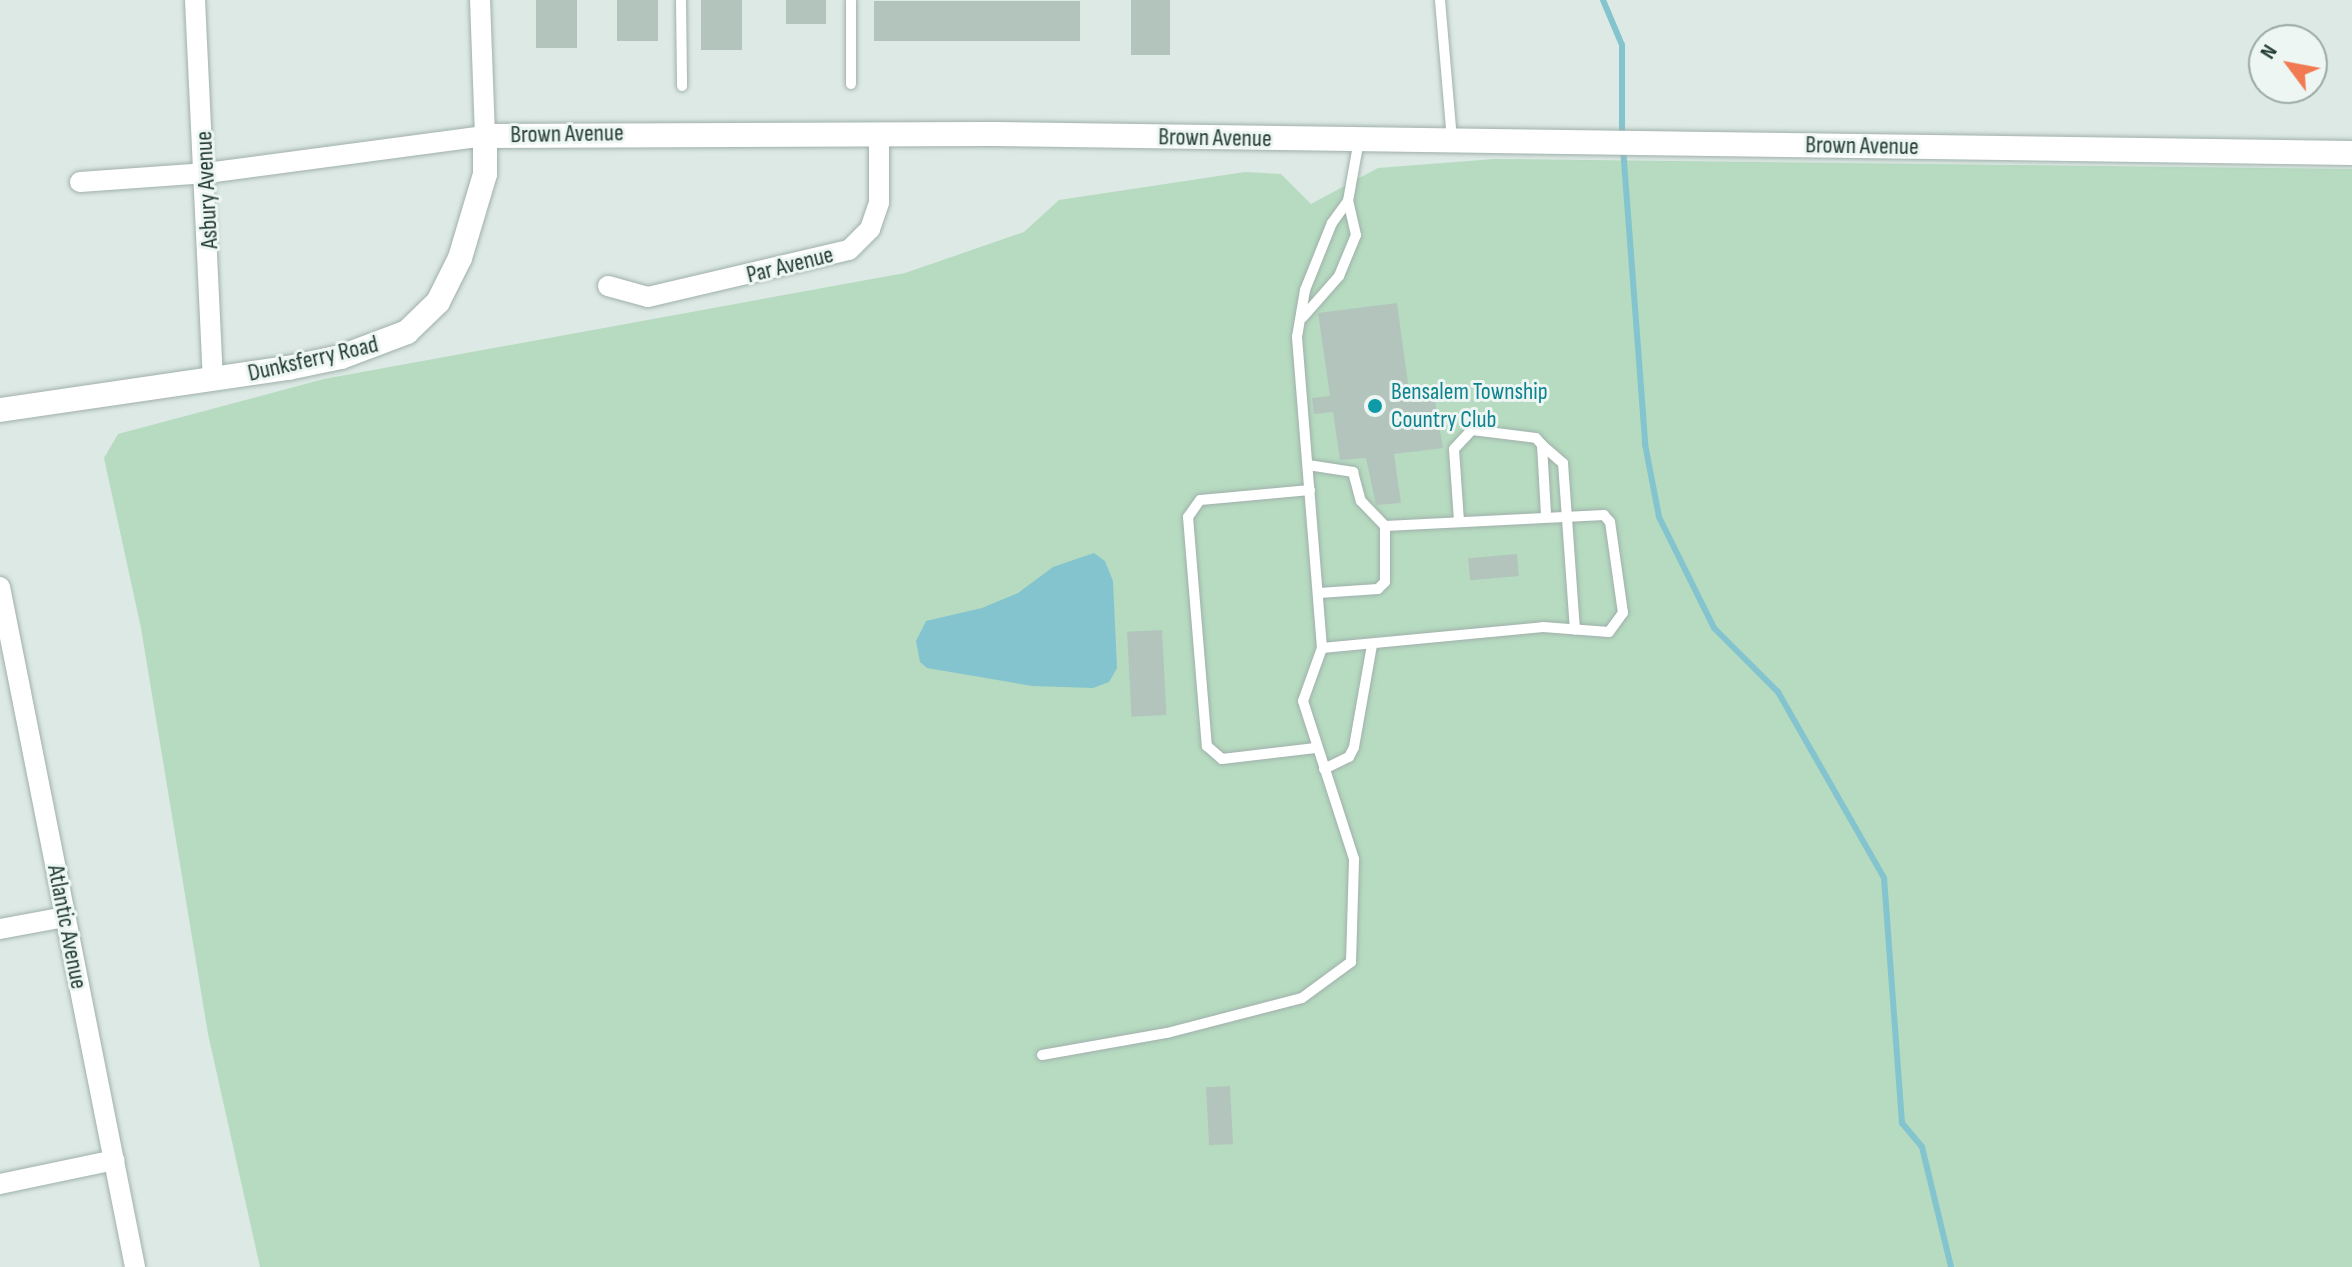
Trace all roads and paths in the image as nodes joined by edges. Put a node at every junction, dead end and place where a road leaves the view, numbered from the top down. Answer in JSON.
{"nodes":[{"id":1,"x":195,"y":0,"type":"edge"},
{"id":2,"x":480,"y":0,"type":"edge"},
{"id":3,"x":681,"y":0,"type":"edge"},
{"id":4,"x":851,"y":0,"type":"edge"},
{"id":5,"x":1440,"y":0,"type":"edge"},
{"id":6,"x":851,"y":84,"type":"dead end"},
{"id":7,"x":682,"y":86,"type":"dead end"},
{"id":8,"x":879,"y":134,"type":"junction"},
{"id":9,"x":485,"y":136,"type":"junction"},
{"id":10,"x":1359,"y":140,"type":"junction"},
{"id":11,"x":1453,"y":141,"type":"junction"},
{"id":12,"x":2352,"y":153,"type":"edge"},
{"id":13,"x":207,"y":173,"type":"junction"},
{"id":14,"x":80,"y":182,"type":"dead end"},
{"id":15,"x":1348,"y":201,"type":"junction"},
{"id":16,"x":608,"y":286,"type":"dead end"},
{"id":17,"x":1301,"y":318,"type":"junction"},
{"id":18,"x":213,"y":380,"type":"junction"},
{"id":19,"x":0,"y":410,"type":"edge"},
{"id":20,"x":1542,"y":445,"type":"junction"},
{"id":21,"x":1308,"y":465,"type":"junction"},
{"id":22,"x":1310,"y":490,"type":"junction"},
{"id":23,"x":1569,"y":514,"type":"junction"},
{"id":24,"x":1546,"y":515,"type":"junction"},
{"id":25,"x":1459,"y":521,"type":"junction"},
{"id":26,"x":1385,"y":526,"type":"junction"},
{"id":27,"x":0,"y":587,"type":"edge"},
{"id":28,"x":1319,"y":593,"type":"junction"},
{"id":29,"x":1575,"y":630,"type":"junction"},
{"id":30,"x":1372,"y":645,"type":"junction"},
{"id":31,"x":1322,"y":648,"type":"junction"},
{"id":32,"x":1315,"y":748,"type":"junction"},
{"id":33,"x":1324,"y":769,"type":"junction"},
{"id":34,"x":65,"y":917,"type":"junction"},
{"id":35,"x":0,"y":929,"type":"edge"},
{"id":36,"x":1042,"y":1055,"type":"dead end"},
{"id":37,"x":115,"y":1160,"type":"junction"},
{"id":38,"x":0,"y":1184,"type":"edge"},
{"id":39,"x":135,"y":1267,"type":"edge"}],
"edges":[{"from":1,"to":13,"type":"street","name":"Asbury Avenue"},
{"from":2,"to":9,"type":"street"},
{"from":3,"to":7,"type":"lane"},
{"from":4,"to":6,"type":"lane"},
{"from":5,"to":11,"type":"lane"},
{"from":8,"to":9,"type":"street","name":"Brown Avenue"},
{"from":8,"to":10,"type":"street","name":"Brown Avenue"},
{"from":8,"to":16,"type":"street","name":"Par Avenue"},
{"from":9,"to":13,"type":"street","name":"Brown Avenue"},
{"from":9,"to":18,"type":"street","name":"Dunksferry Road"},
{"from":10,"to":11,"type":"street","name":"Brown Avenue"},
{"from":10,"to":15,"type":"lane"},
{"from":11,"to":12,"type":"street","name":"Brown Avenue"},
{"from":13,"to":14,"type":"street","name":"Brown Avenue"},
{"from":13,"to":18,"type":"street","name":"Asbury Avenue"},
{"from":15,"to":17,"type":"lane"},
{"from":15,"to":17,"type":"lane"},
{"from":17,"to":21,"type":"lane"},
{"from":18,"to":19,"type":"street","name":"Dunksferry Road"},
{"from":20,"to":23,"type":"lane"},
{"from":20,"to":24,"type":"lane"},
{"from":20,"to":25,"type":"lane"},
{"from":21,"to":22,"type":"lane"},
{"from":21,"to":26,"type":"lane"},
{"from":22,"to":28,"type":"lane"},
{"from":22,"to":32,"type":"lane"},
{"from":23,"to":24,"type":"lane"},
{"from":23,"to":29,"type":"lane"},
{"from":23,"to":29,"type":"lane"},
{"from":24,"to":25,"type":"lane"},
{"from":25,"to":26,"type":"lane"},
{"from":26,"to":28,"type":"lane"},
{"from":27,"to":34,"type":"street","name":"Atlantic Avenue"},
{"from":28,"to":31,"type":"lane"},
{"from":29,"to":30,"type":"lane"},
{"from":30,"to":31,"type":"lane"},
{"from":30,"to":33,"type":"lane"},
{"from":31,"to":32,"type":"lane"},
{"from":32,"to":33,"type":"lane"},
{"from":33,"to":36,"type":"lane"},
{"from":34,"to":35,"type":"street"},
{"from":34,"to":37,"type":"street","name":"Atlantic Avenue"},
{"from":37,"to":38,"type":"street"},
{"from":37,"to":39,"type":"street","name":"Atlantic Avenue"}]}
